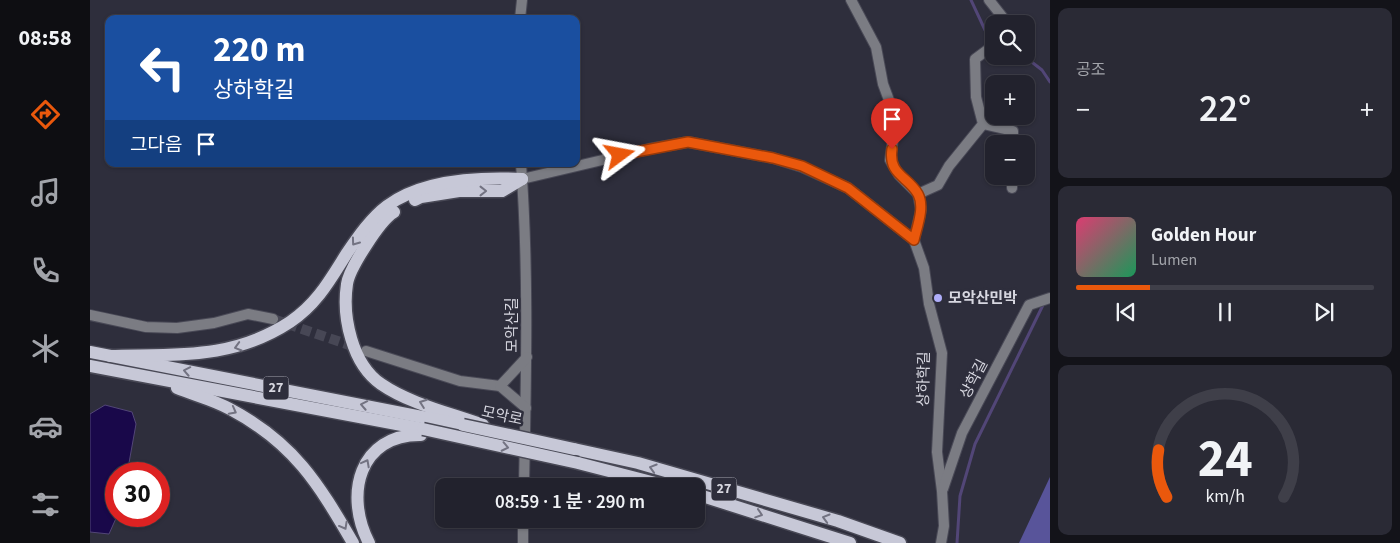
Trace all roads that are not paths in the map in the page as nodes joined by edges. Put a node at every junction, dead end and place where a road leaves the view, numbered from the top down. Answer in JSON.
{"nodes":[{"id":1,"x":522,"y":0,"type":"edge"},
{"id":2,"x":851,"y":0,"type":"edge"},
{"id":3,"x":989,"y":0,"type":"edge"},
{"id":4,"x":520,"y":15,"type":"edge"},
{"id":5,"x":1001,"y":15,"type":"edge"},
{"id":6,"x":985,"y":51,"type":"edge"},
{"id":7,"x":983,"y":124,"type":"junction"},
{"id":8,"x":1013,"y":135,"type":"edge"},
{"id":9,"x":580,"y":165,"type":"edge"},
{"id":10,"x":521,"y":167,"type":"edge"},
{"id":11,"x":571,"y":167,"type":"edge"},
{"id":12,"x":522,"y":179,"type":"junction"},
{"id":13,"x":918,"y":194,"type":"junction"},
{"id":14,"x":914,"y":240,"type":"junction"},
{"id":15,"x":1050,"y":298,"type":"edge"},
{"id":16,"x":90,"y":315,"type":"edge"},
{"id":17,"x":273,"y":320,"type":"tunnel mouth"},
{"id":18,"x":366,"y":351,"type":"tunnel mouth"},
{"id":19,"x":90,"y":352,"type":"edge"},
{"id":20,"x":110,"y":356,"type":"junction"},
{"id":21,"x":527,"y":357,"type":"junction"},
{"id":22,"x":90,"y":366,"type":"edge"},
{"id":23,"x":156,"y":378,"type":"junction"},
{"id":24,"x":500,"y":386,"type":"junction"},
{"id":25,"x":526,"y":408,"type":"junction"},
{"id":26,"x":502,"y":432,"type":"junction"},
{"id":27,"x":470,"y":440,"type":"junction"},
{"id":28,"x":524,"y":478,"type":"edge"},
{"id":29,"x":636,"y":478,"type":"edge"},
{"id":30,"x":942,"y":491,"type":"junction"},
{"id":31,"x":705,"y":497,"type":"edge"},
{"id":32,"x":523,"y":528,"type":"edge"},
{"id":33,"x":353,"y":543,"type":"edge"},
{"id":34,"x":369,"y":543,"type":"edge"},
{"id":35,"x":523,"y":543,"type":"edge"},
{"id":36,"x":850,"y":543,"type":"edge"},
{"id":37,"x":900,"y":543,"type":"edge"},
{"id":38,"x":941,"y":543,"type":"edge"}],
"edges":[{"from":1,"to":4,"type":"street"},
{"from":2,"to":13,"type":"street"},
{"from":3,"to":5,"type":"street"},
{"from":6,"to":7,"type":"street"},
{"from":7,"to":8,"type":"street"},
{"from":7,"to":13,"type":"street"},
{"from":9,"to":14,"type":"street"},
{"from":10,"to":12,"type":"street","name":"모악산길"},
{"from":11,"to":12,"type":"street"},
{"from":12,"to":20,"type":"main road","one_way":true},
{"from":12,"to":21,"type":"street","name":"모악산길"},
{"from":26,"to":12,"type":"main road","one_way":true},
{"from":13,"to":14,"type":"street"},
{"from":14,"to":30,"type":"street","name":"상하학길"},
{"from":15,"to":30,"type":"street","name":"상학길"},
{"from":16,"to":17,"type":"street"},
{"from":18,"to":24,"type":"street"},
{"from":19,"to":20,"type":"main road","name":"모악로","number":"27"},
{"from":26,"to":20,"type":"main road","name":"모악로","number":"27","one_way":true,"bridge":true},
{"from":21,"to":24,"type":"street"},
{"from":21,"to":25,"type":"street","name":"모악산길"},
{"from":22,"to":23,"type":"main road","name":"모악로","number":"27"},
{"from":23,"to":27,"type":"main road","name":"모악로","number":"27","bridge":true},
{"from":23,"to":33,"type":"main road","one_way":true},
{"from":24,"to":25,"type":"street"},
{"from":25,"to":28,"type":"street","name":"모악산길"},
{"from":37,"to":26,"type":"main road","name":"모악로","number":"27","one_way":true,"bridge":true},
{"from":27,"to":29,"type":"main road","name":"모악로","number":"27","one_way":true,"bridge":true},
{"from":34,"to":27,"type":"main road","one_way":true},
{"from":30,"to":38,"type":"street","name":"상하학길"},
{"from":31,"to":36,"type":"main road","number":"27","one_way":true},
{"from":32,"to":35,"type":"street"}]}
